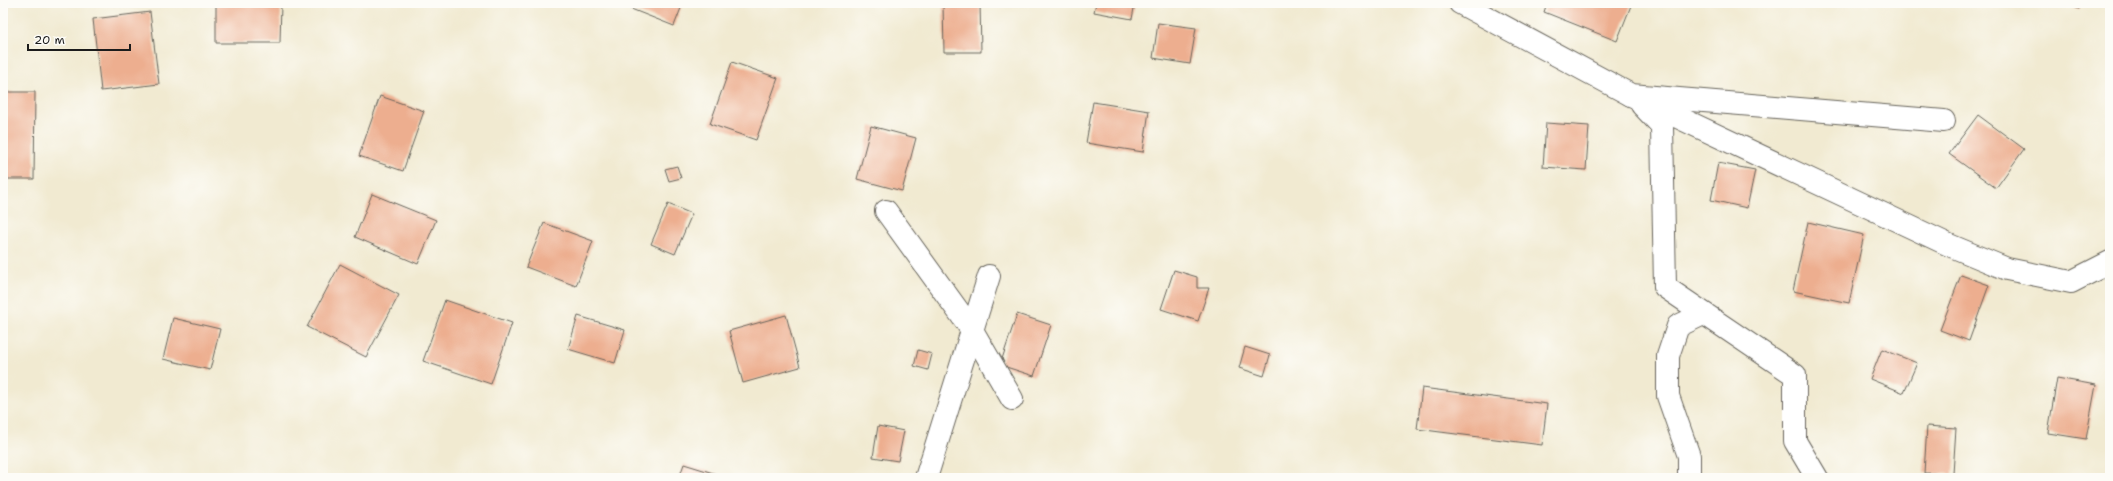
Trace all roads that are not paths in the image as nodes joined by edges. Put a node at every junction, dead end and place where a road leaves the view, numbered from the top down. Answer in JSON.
{"nodes":[{"id":1,"x":1460,"y":3,"type":"edge"},
{"id":2,"x":1631,"y":95,"type":"junction"},
{"id":3,"x":1944,"y":121,"type":"dead end"},
{"id":4,"x":886,"y":211,"type":"dead end"},
{"id":5,"x":2110,"y":262,"type":"edge"},
{"id":6,"x":989,"y":276,"type":"dead end"},
{"id":7,"x":1703,"y":314,"type":"junction"},
{"id":8,"x":972,"y":330,"type":"junction"},
{"id":9,"x":1012,"y":398,"type":"dead end"},
{"id":10,"x":1689,"y":456,"type":"junction"},
{"id":11,"x":926,"y":478,"type":"edge"},
{"id":12,"x":1689,"y":478,"type":"edge"},
{"id":13,"x":1706,"y":478,"type":"edge"},
{"id":14,"x":1817,"y":478,"type":"edge"}],
"edges":[{"from":1,"to":2,"type":"street"},
{"from":2,"to":3,"type":"street"},
{"from":2,"to":5,"type":"street"},
{"from":2,"to":7,"type":"street"},
{"from":4,"to":8,"type":"street"},
{"from":6,"to":8,"type":"street"},
{"from":7,"to":10,"type":"street"},
{"from":7,"to":14,"type":"street"},
{"from":8,"to":9,"type":"street"},
{"from":8,"to":11,"type":"street"},
{"from":10,"to":12,"type":"street"},
{"from":10,"to":13,"type":"street"}]}
